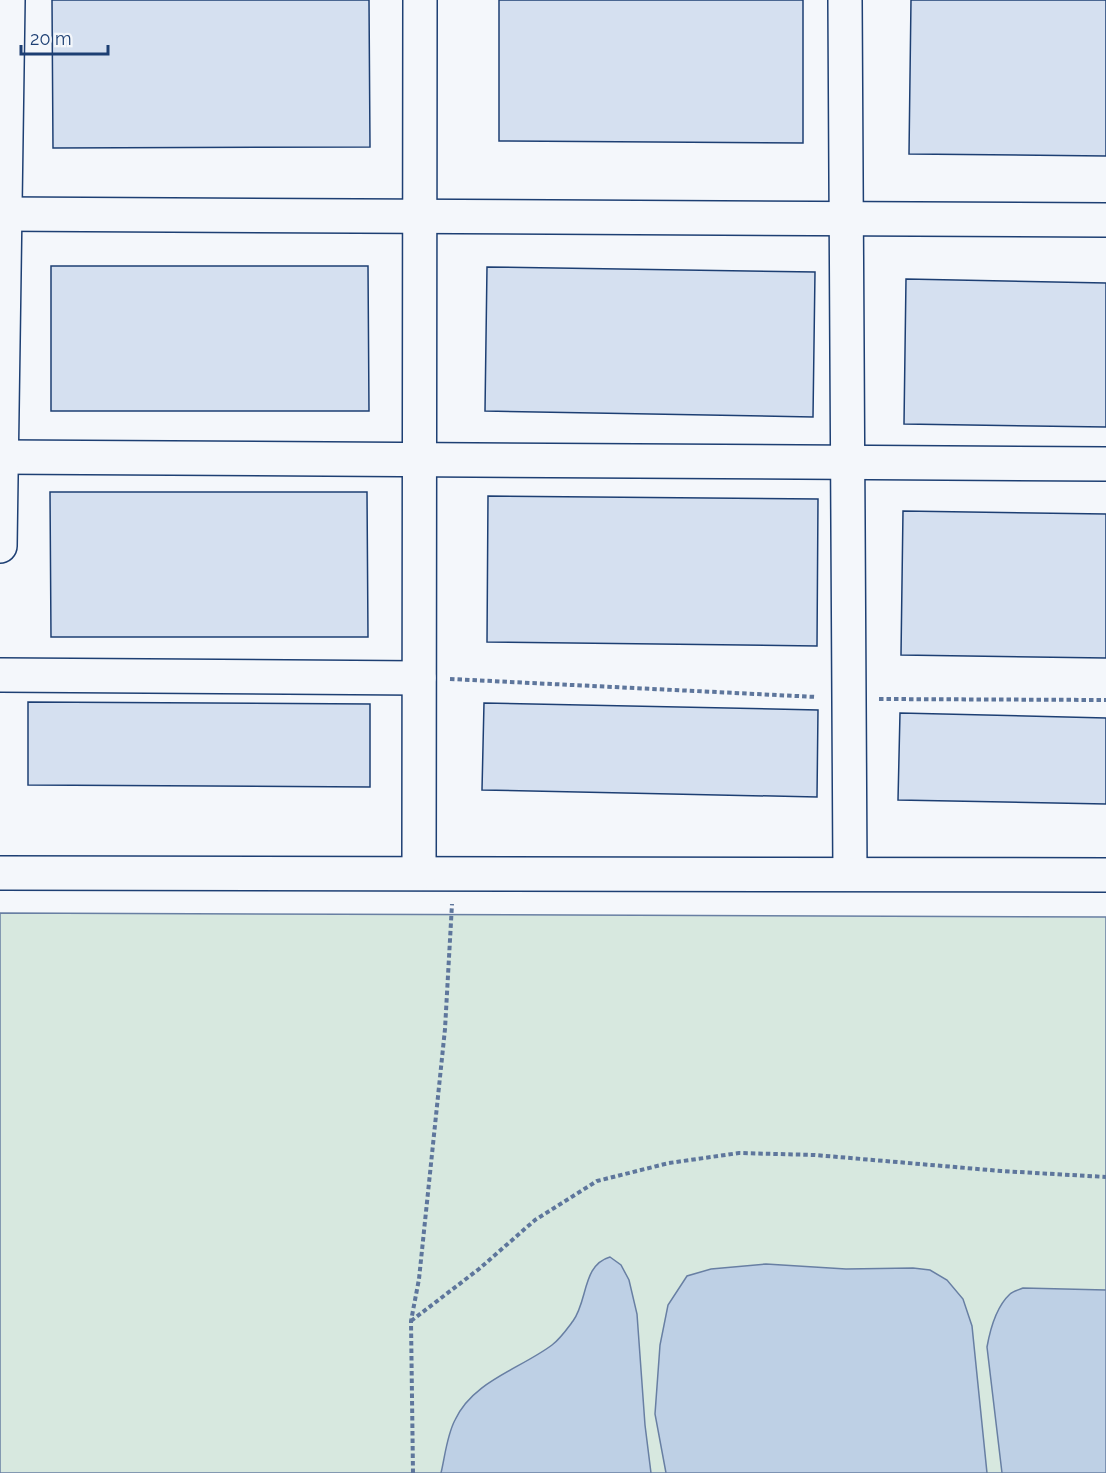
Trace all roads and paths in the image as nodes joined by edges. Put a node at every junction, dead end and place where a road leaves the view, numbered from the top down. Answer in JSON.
{"nodes":[{"id":1,"x":9,"y":0,"type":"edge"},
{"id":2,"x":420,"y":0,"type":"edge"},
{"id":3,"x":845,"y":0,"type":"edge"},
{"id":4,"x":3,"y":214,"type":"edge"},
{"id":5,"x":420,"y":216,"type":"junction"},
{"id":6,"x":847,"y":218,"type":"junction"},
{"id":7,"x":1106,"y":220,"type":"edge"},
{"id":8,"x":1,"y":458,"type":"edge"},
{"id":9,"x":419,"y":460,"type":"junction"},
{"id":10,"x":848,"y":463,"type":"junction"},
{"id":11,"x":1106,"y":464,"type":"edge"},
{"id":12,"x":0,"y":546,"type":"edge"},
{"id":13,"x":0,"y":675,"type":"edge"},
{"id":14,"x":419,"y":678,"type":"junction"},
{"id":15,"x":849,"y":699,"type":"junction"},
{"id":16,"x":1106,"y":700,"type":"edge"},
{"id":17,"x":0,"y":873,"type":"edge"},
{"id":18,"x":418,"y":873,"type":"junction"},
{"id":19,"x":454,"y":874,"type":"junction"},
{"id":20,"x":850,"y":874,"type":"junction"},
{"id":21,"x":1106,"y":874,"type":"edge"},
{"id":22,"x":1106,"y":1177,"type":"edge"},
{"id":23,"x":411,"y":1322,"type":"junction"},
{"id":24,"x":413,"y":1473,"type":"edge"}],
"edges":[{"from":1,"to":4,"type":"street"},
{"from":2,"to":5,"type":"street"},
{"from":3,"to":6,"type":"street"},
{"from":4,"to":5,"type":"street"},
{"from":4,"to":8,"type":"street"},
{"from":5,"to":6,"type":"street"},
{"from":5,"to":9,"type":"street"},
{"from":6,"to":7,"type":"street"},
{"from":6,"to":10,"type":"street"},
{"from":8,"to":9,"type":"street"},
{"from":8,"to":12,"type":"street"},
{"from":9,"to":10,"type":"street"},
{"from":9,"to":14,"type":"street"},
{"from":10,"to":11,"type":"street"},
{"from":10,"to":15,"type":"street"},
{"from":13,"to":14,"type":"street"},
{"from":14,"to":15,"type":"path"},
{"from":14,"to":18,"type":"street"},
{"from":15,"to":16,"type":"path"},
{"from":15,"to":20,"type":"street"},
{"from":17,"to":18,"type":"street"},
{"from":18,"to":19,"type":"street"},
{"from":19,"to":20,"type":"street"},
{"from":19,"to":23,"type":"path"},
{"from":20,"to":21,"type":"street"},
{"from":22,"to":23,"type":"path"},
{"from":23,"to":24,"type":"path"}]}
